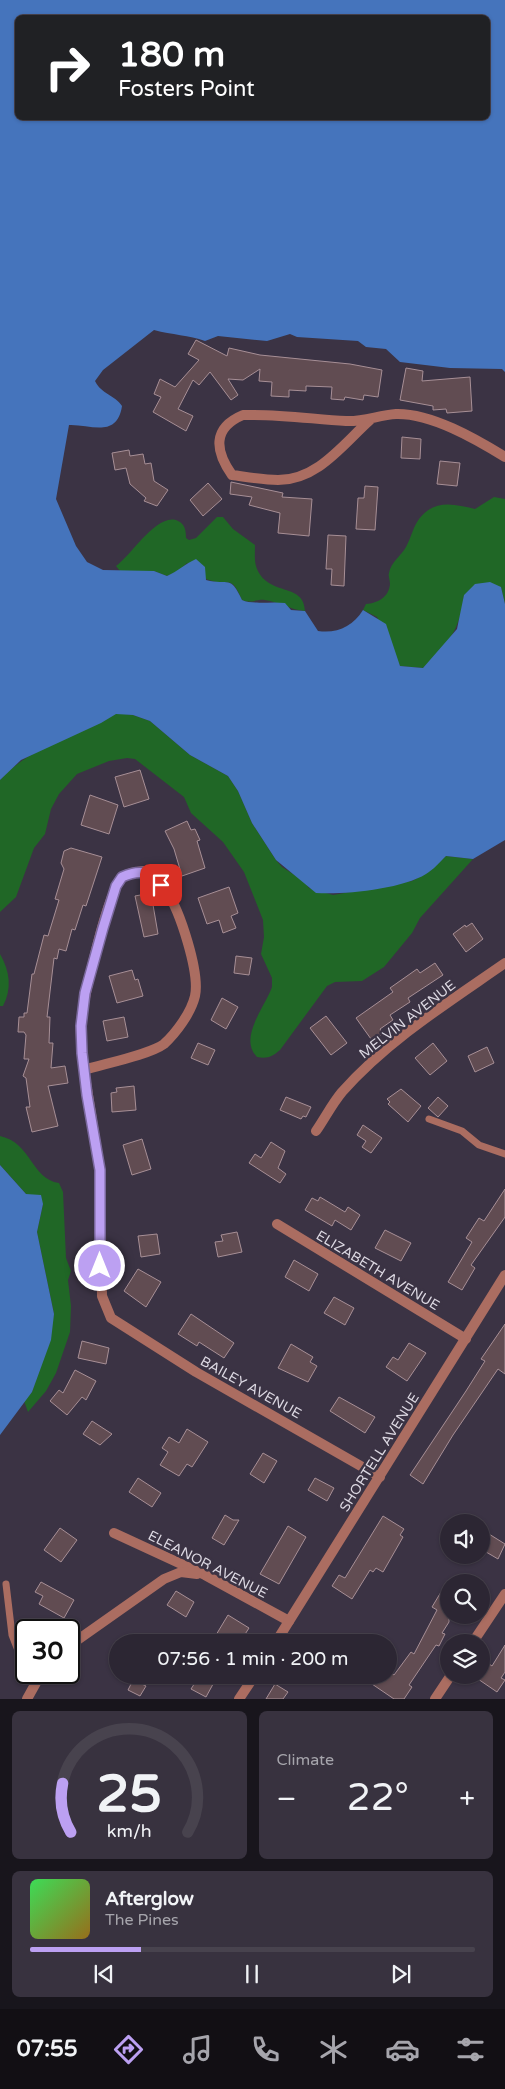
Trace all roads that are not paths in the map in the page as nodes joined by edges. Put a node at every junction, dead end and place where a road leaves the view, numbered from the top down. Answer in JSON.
{"nodes":[{"id":1,"x":370,"y":420,"type":"junction"},
{"id":2,"x":505,"y":458,"type":"edge"},
{"id":3,"x":505,"y":963,"type":"edge"},
{"id":4,"x":84,"y":1070,"type":"junction"},
{"id":5,"x":430,"y":1119,"type":"dead end"},
{"id":6,"x":316,"y":1131,"type":"dead end"},
{"id":7,"x":505,"y":1154,"type":"edge"},
{"id":8,"x":277,"y":1224,"type":"dead end"},
{"id":9,"x":505,"y":1275,"type":"edge"},
{"id":10,"x":466,"y":1339,"type":"junction"},
{"id":11,"x":380,"y":1477,"type":"junction"},
{"id":12,"x":114,"y":1533,"type":"dead end"},
{"id":13,"x":205,"y":1575,"type":"junction"},
{"id":14,"x":6,"y":1584,"type":"dead end"},
{"id":15,"x":505,"y":1594,"type":"edge"},
{"id":16,"x":289,"y":1621,"type":"junction"},
{"id":17,"x":281,"y":1634,"type":"edge"},
{"id":18,"x":478,"y":1634,"type":"edge"},
{"id":19,"x":80,"y":1638,"type":"edge"},
{"id":20,"x":15,"y":1642,"type":"edge"},
{"id":21,"x":34,"y":1684,"type":"edge"},
{"id":22,"x":249,"y":1684,"type":"edge"},
{"id":23,"x":445,"y":1684,"type":"edge"},
{"id":24,"x":26,"y":1699,"type":"edge"},
{"id":25,"x":239,"y":1699,"type":"edge"},
{"id":26,"x":435,"y":1699,"type":"edge"}],
"edges":[{"from":1,"to":1,"type":"street"},
{"from":1,"to":2,"type":"street"},
{"from":3,"to":6,"type":"street","name":"MELVIN AVENUE"},
{"from":4,"to":4,"type":"street"},
{"from":4,"to":11,"type":"street","name":"BAILEY AVENUE"},
{"from":5,"to":7,"type":"lane"},
{"from":8,"to":10,"type":"street","name":"ELIZABETH AVENUE"},
{"from":9,"to":10,"type":"street","name":"SHORTELL AVENUE"},
{"from":10,"to":11,"type":"street","name":"SHORTELL AVENUE"},
{"from":11,"to":16,"type":"street","name":"SHORTELL AVENUE"},
{"from":12,"to":13,"type":"street","name":"ELEANOR AVENUE"},
{"from":13,"to":16,"type":"street","name":"ELEANOR AVENUE"},
{"from":13,"to":19,"type":"street"},
{"from":14,"to":20,"type":"lane"},
{"from":15,"to":18,"type":"street"},
{"from":16,"to":17,"type":"street","name":"SHORTELL AVENUE"},
{"from":21,"to":24,"type":"street"},
{"from":22,"to":25,"type":"street"},
{"from":23,"to":26,"type":"street"}]}
